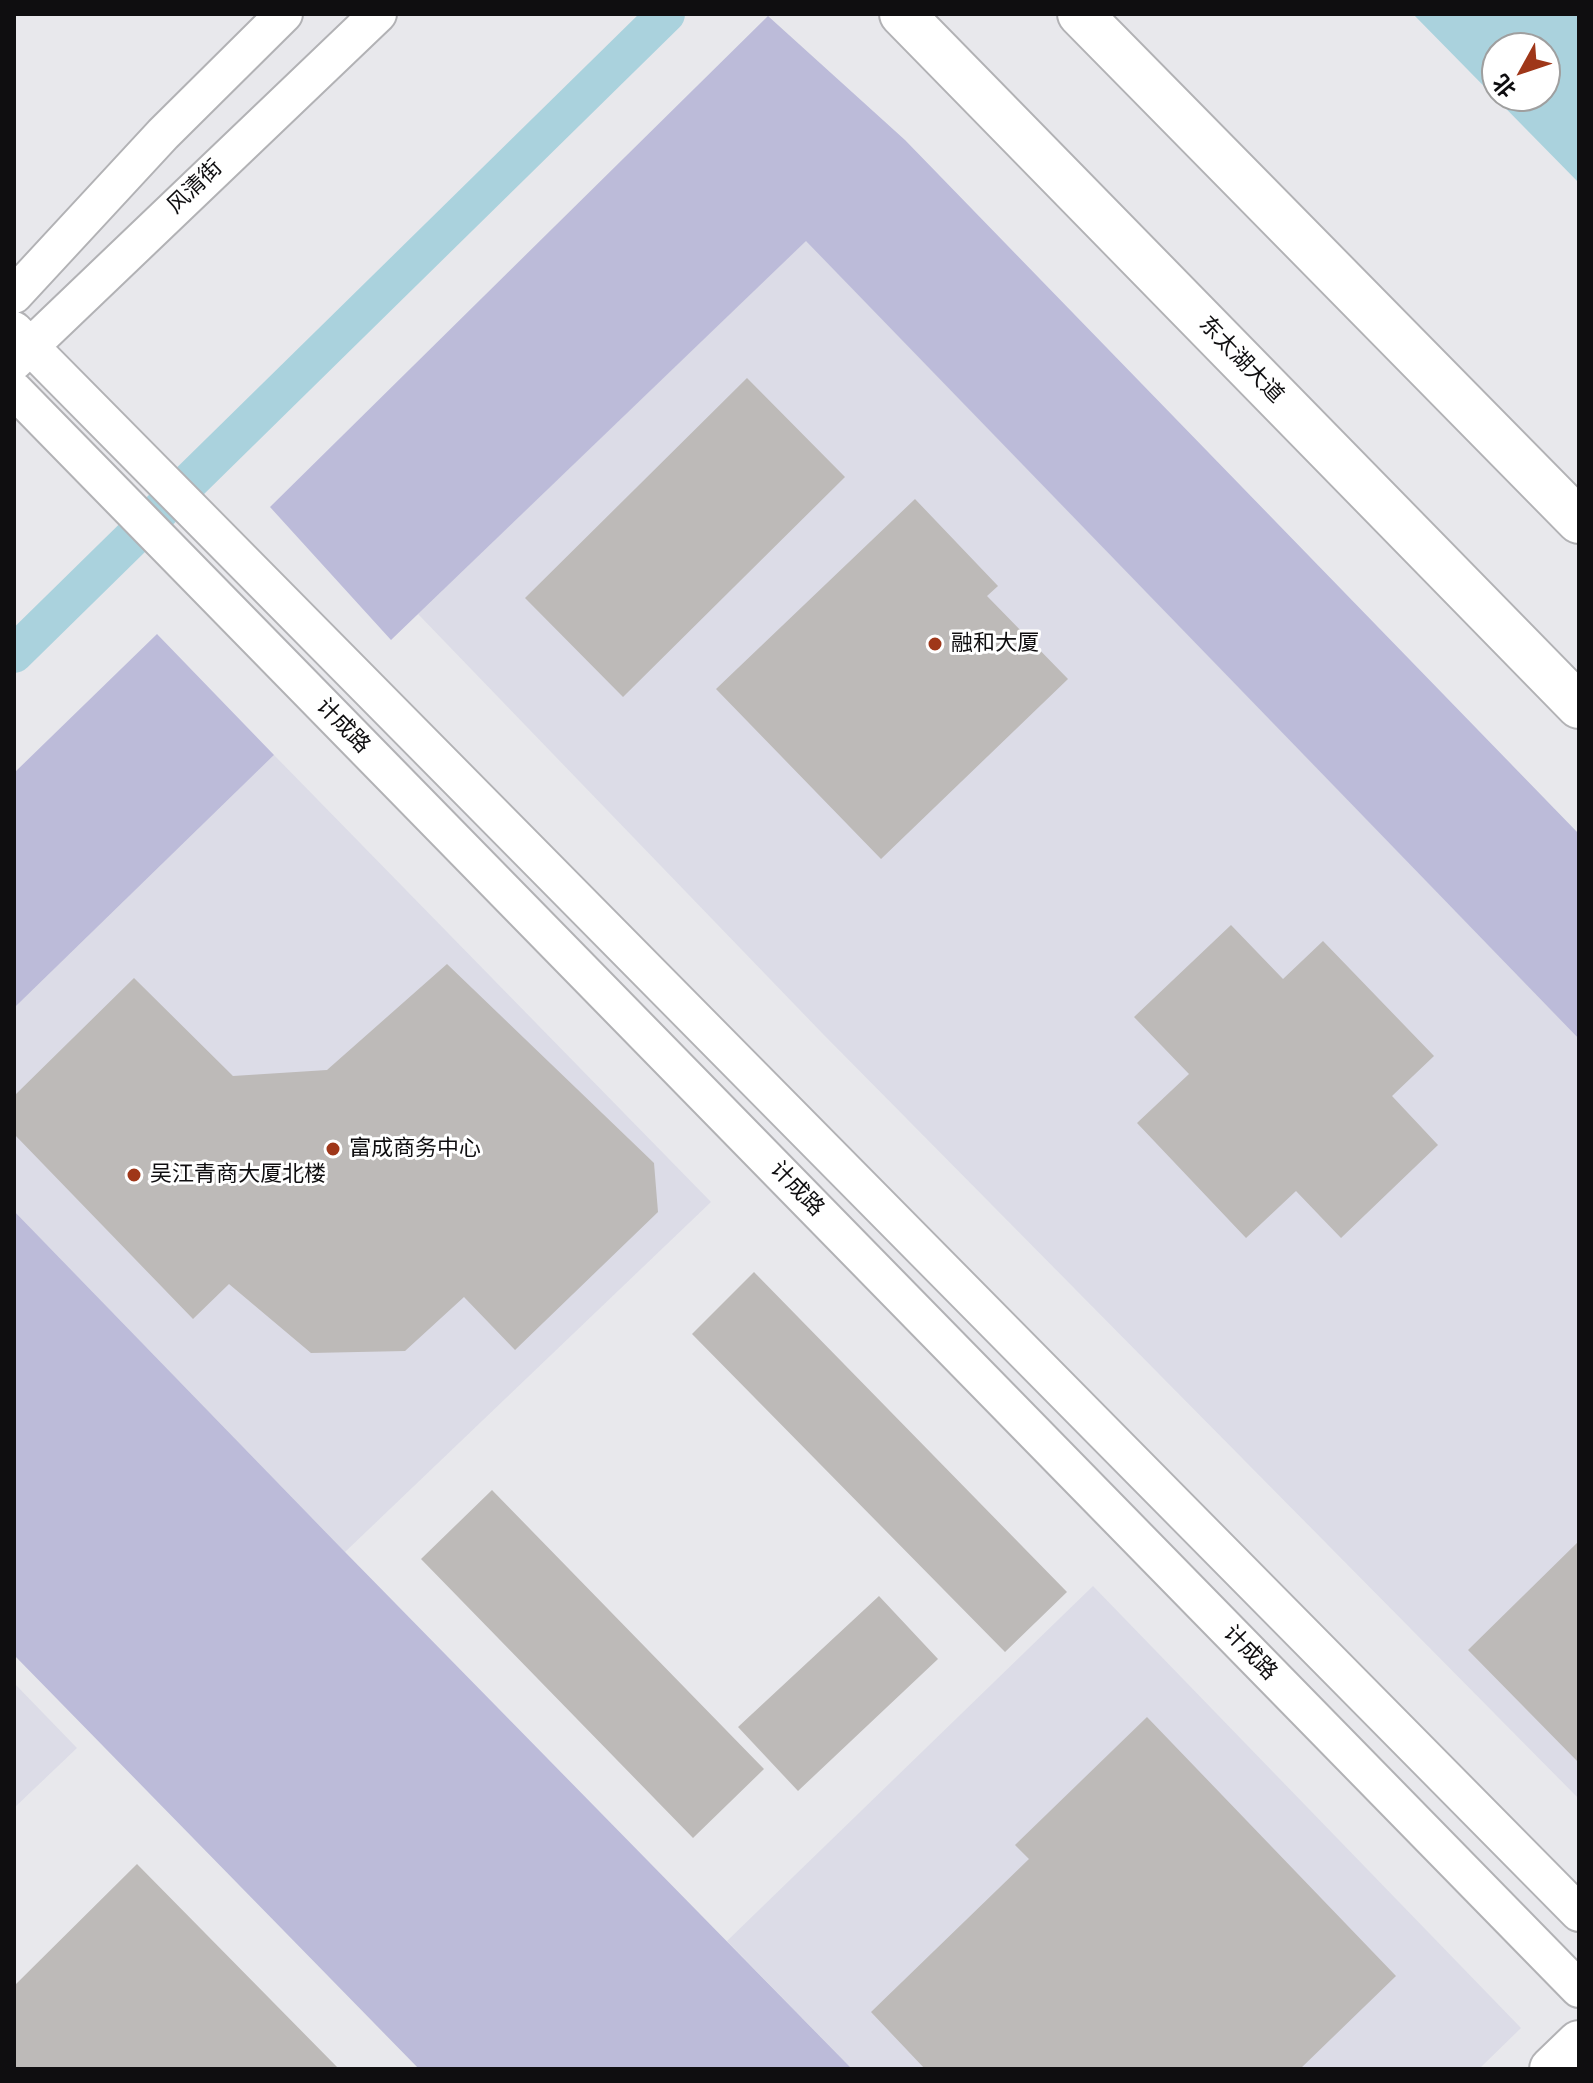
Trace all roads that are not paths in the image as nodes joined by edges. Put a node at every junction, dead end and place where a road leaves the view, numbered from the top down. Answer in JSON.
{"nodes":[{"id":1,"x":284,"y":14,"type":"edge"},
{"id":2,"x":378,"y":14,"type":"edge"},
{"id":3,"x":902,"y":14,"type":"edge"},
{"id":4,"x":1080,"y":14,"type":"edge"},
{"id":5,"x":14,"y":295,"type":"edge"},
{"id":6,"x":19,"y":346,"type":"edge"},
{"id":7,"x":14,"y":390,"type":"edge"},
{"id":8,"x":1579,"y":521,"type":"edge"},
{"id":9,"x":1579,"y":706,"type":"edge"},
{"id":10,"x":1579,"y":1913,"type":"edge"},
{"id":11,"x":1579,"y":1989,"type":"edge"},
{"id":12,"x":1579,"y":2043,"type":"edge"},
{"id":13,"x":1552,"y":2069,"type":"edge"}],
"edges":[{"from":1,"to":5,"type":"street"},
{"from":2,"to":6,"type":"street","name":"风清街"},
{"from":3,"to":9,"type":"main road","name":"东太湖大道"},
{"from":4,"to":8,"type":"main road"},
{"from":6,"to":10,"type":"street","name":"计成路"},
{"from":7,"to":11,"type":"street","name":"计成路"},
{"from":12,"to":13,"type":"main road"}]}
